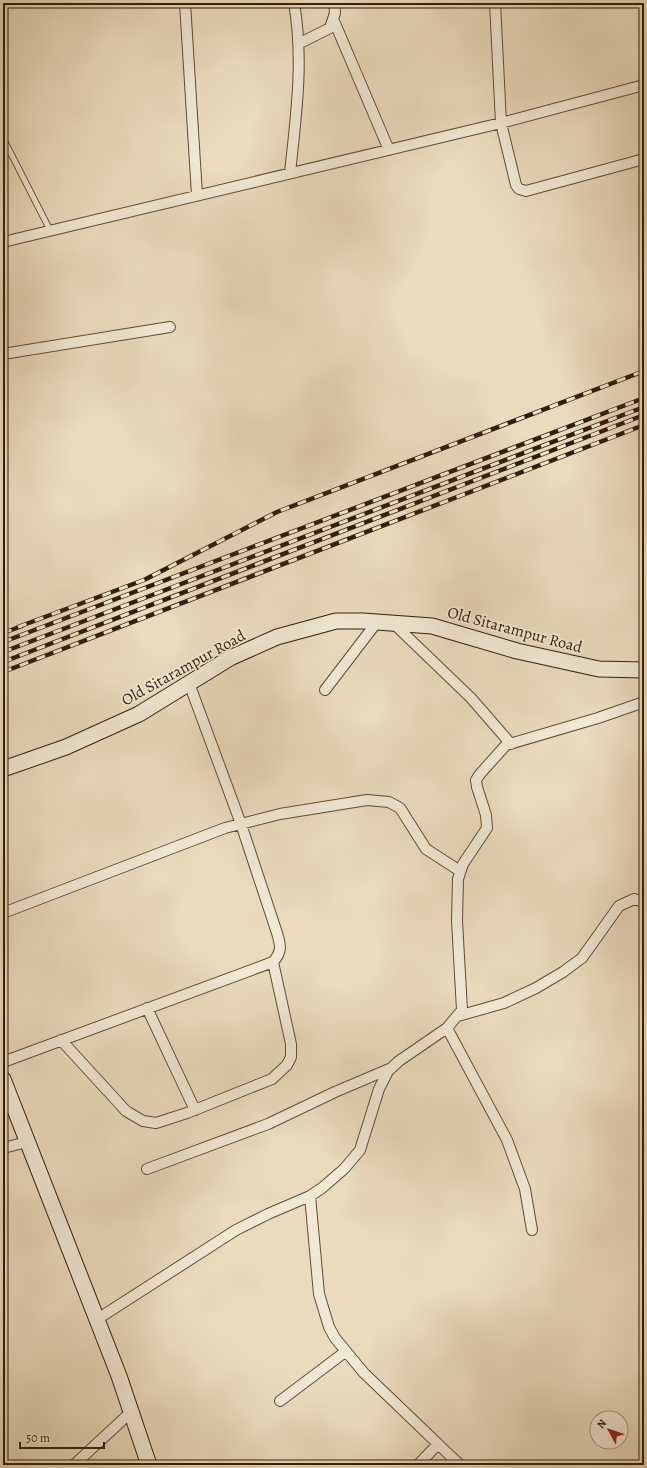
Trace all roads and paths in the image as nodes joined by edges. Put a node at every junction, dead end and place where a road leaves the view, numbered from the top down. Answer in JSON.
{"nodes":[{"id":1,"x":185,"y":3,"type":"edge"},
{"id":2,"x":294,"y":3,"type":"edge"},
{"id":3,"x":334,"y":3,"type":"edge"},
{"id":4,"x":495,"y":3,"type":"edge"},
{"id":5,"x":334,"y":21,"type":"junction"},
{"id":6,"x":300,"y":43,"type":"junction"},
{"id":7,"x":644,"y":85,"type":"edge"},
{"id":8,"x":501,"y":123,"type":"junction"},
{"id":9,"x":3,"y":138,"type":"edge"},
{"id":10,"x":389,"y":150,"type":"junction"},
{"id":11,"x":644,"y":159,"type":"edge"},
{"id":12,"x":290,"y":173,"type":"junction"},
{"id":13,"x":197,"y":195,"type":"junction"},
{"id":14,"x":50,"y":230,"type":"junction"},
{"id":15,"x":3,"y":242,"type":"edge"},
{"id":16,"x":170,"y":327,"type":"dead end"},
{"id":17,"x":3,"y":354,"type":"edge"},
{"id":18,"x":377,"y":622,"type":"junction"},
{"id":19,"x":393,"y":623,"type":"junction"},
{"id":20,"x":644,"y":670,"type":"edge"},
{"id":21,"x":189,"y":683,"type":"junction"},
{"id":22,"x":325,"y":690,"type":"dead end"},
{"id":23,"x":644,"y":702,"type":"edge"},
{"id":24,"x":511,"y":744,"type":"junction"},
{"id":25,"x":3,"y":770,"type":"edge"},
{"id":26,"x":241,"y":824,"type":"junction"},
{"id":27,"x":460,"y":871,"type":"junction"},
{"id":28,"x":644,"y":902,"type":"edge"},
{"id":29,"x":3,"y":913,"type":"edge"},
{"id":30,"x":273,"y":962,"type":"junction"},
{"id":31,"x":146,"y":1008,"type":"junction"},
{"id":32,"x":458,"y":1016,"type":"junction"},
{"id":33,"x":447,"y":1028,"type":"junction"},
{"id":34,"x":61,"y":1040,"type":"junction"},
{"id":35,"x":3,"y":1062,"type":"edge"},
{"id":36,"x":392,"y":1068,"type":"junction"},
{"id":37,"x":3,"y":1079,"type":"edge"},
{"id":38,"x":195,"y":1110,"type":"junction"},
{"id":39,"x":27,"y":1142,"type":"junction"},
{"id":40,"x":3,"y":1148,"type":"edge"},
{"id":41,"x":148,"y":1169,"type":"dead end"},
{"id":42,"x":310,"y":1196,"type":"junction"},
{"id":43,"x":532,"y":1230,"type":"dead end"},
{"id":44,"x":96,"y":1320,"type":"junction"},
{"id":45,"x":345,"y":1352,"type":"junction"},
{"id":46,"x":280,"y":1401,"type":"dead end"},
{"id":47,"x":131,"y":1412,"type":"junction"},
{"id":48,"x":438,"y":1444,"type":"junction"},
{"id":49,"x":74,"y":1465,"type":"edge"},
{"id":50,"x":149,"y":1465,"type":"edge"},
{"id":51,"x":418,"y":1465,"type":"edge"},
{"id":52,"x":460,"y":1465,"type":"edge"}],
"edges":[{"from":1,"to":13,"type":"street"},
{"from":2,"to":6,"type":"street"},
{"from":3,"to":5,"type":"street"},
{"from":4,"to":8,"type":"street"},
{"from":5,"to":6,"type":"street"},
{"from":5,"to":10,"type":"street"},
{"from":6,"to":12,"type":"street"},
{"from":7,"to":8,"type":"street"},
{"from":8,"to":10,"type":"street"},
{"from":8,"to":11,"type":"street"},
{"from":9,"to":14,"type":"lane"},
{"from":10,"to":12,"type":"street"},
{"from":12,"to":13,"type":"street"},
{"from":13,"to":14,"type":"street"},
{"from":14,"to":15,"type":"street"},
{"from":16,"to":17,"type":"street"},
{"from":18,"to":19,"type":"street","name":"Old Sitarampur Road"},
{"from":18,"to":21,"type":"street","name":"Old Sitarampur Road"},
{"from":18,"to":22,"type":"street"},
{"from":19,"to":20,"type":"street","name":"Old Sitarampur Road"},
{"from":19,"to":24,"type":"street"},
{"from":21,"to":25,"type":"street","name":"Old Sitarampur Road"},
{"from":21,"to":26,"type":"street"},
{"from":23,"to":24,"type":"street"},
{"from":24,"to":27,"type":"street"},
{"from":26,"to":27,"type":"street"},
{"from":26,"to":29,"type":"street"},
{"from":26,"to":30,"type":"street"},
{"from":27,"to":32,"type":"street"},
{"from":28,"to":32,"type":"street"},
{"from":30,"to":31,"type":"street"},
{"from":30,"to":38,"type":"street"},
{"from":31,"to":34,"type":"street"},
{"from":31,"to":38,"type":"street"},
{"from":32,"to":33,"type":"street"},
{"from":33,"to":36,"type":"street"},
{"from":33,"to":43,"type":"street"},
{"from":34,"to":35,"type":"street"},
{"from":34,"to":38,"type":"street"},
{"from":36,"to":41,"type":"street"},
{"from":36,"to":42,"type":"street"},
{"from":37,"to":39,"type":"street"},
{"from":39,"to":40,"type":"street"},
{"from":39,"to":44,"type":"street"},
{"from":42,"to":44,"type":"street"},
{"from":42,"to":45,"type":"street"},
{"from":44,"to":47,"type":"street"},
{"from":45,"to":46,"type":"street"},
{"from":45,"to":48,"type":"street"},
{"from":47,"to":49,"type":"street"},
{"from":47,"to":50,"type":"street"},
{"from":48,"to":51,"type":"street"},
{"from":48,"to":52,"type":"street"}]}
